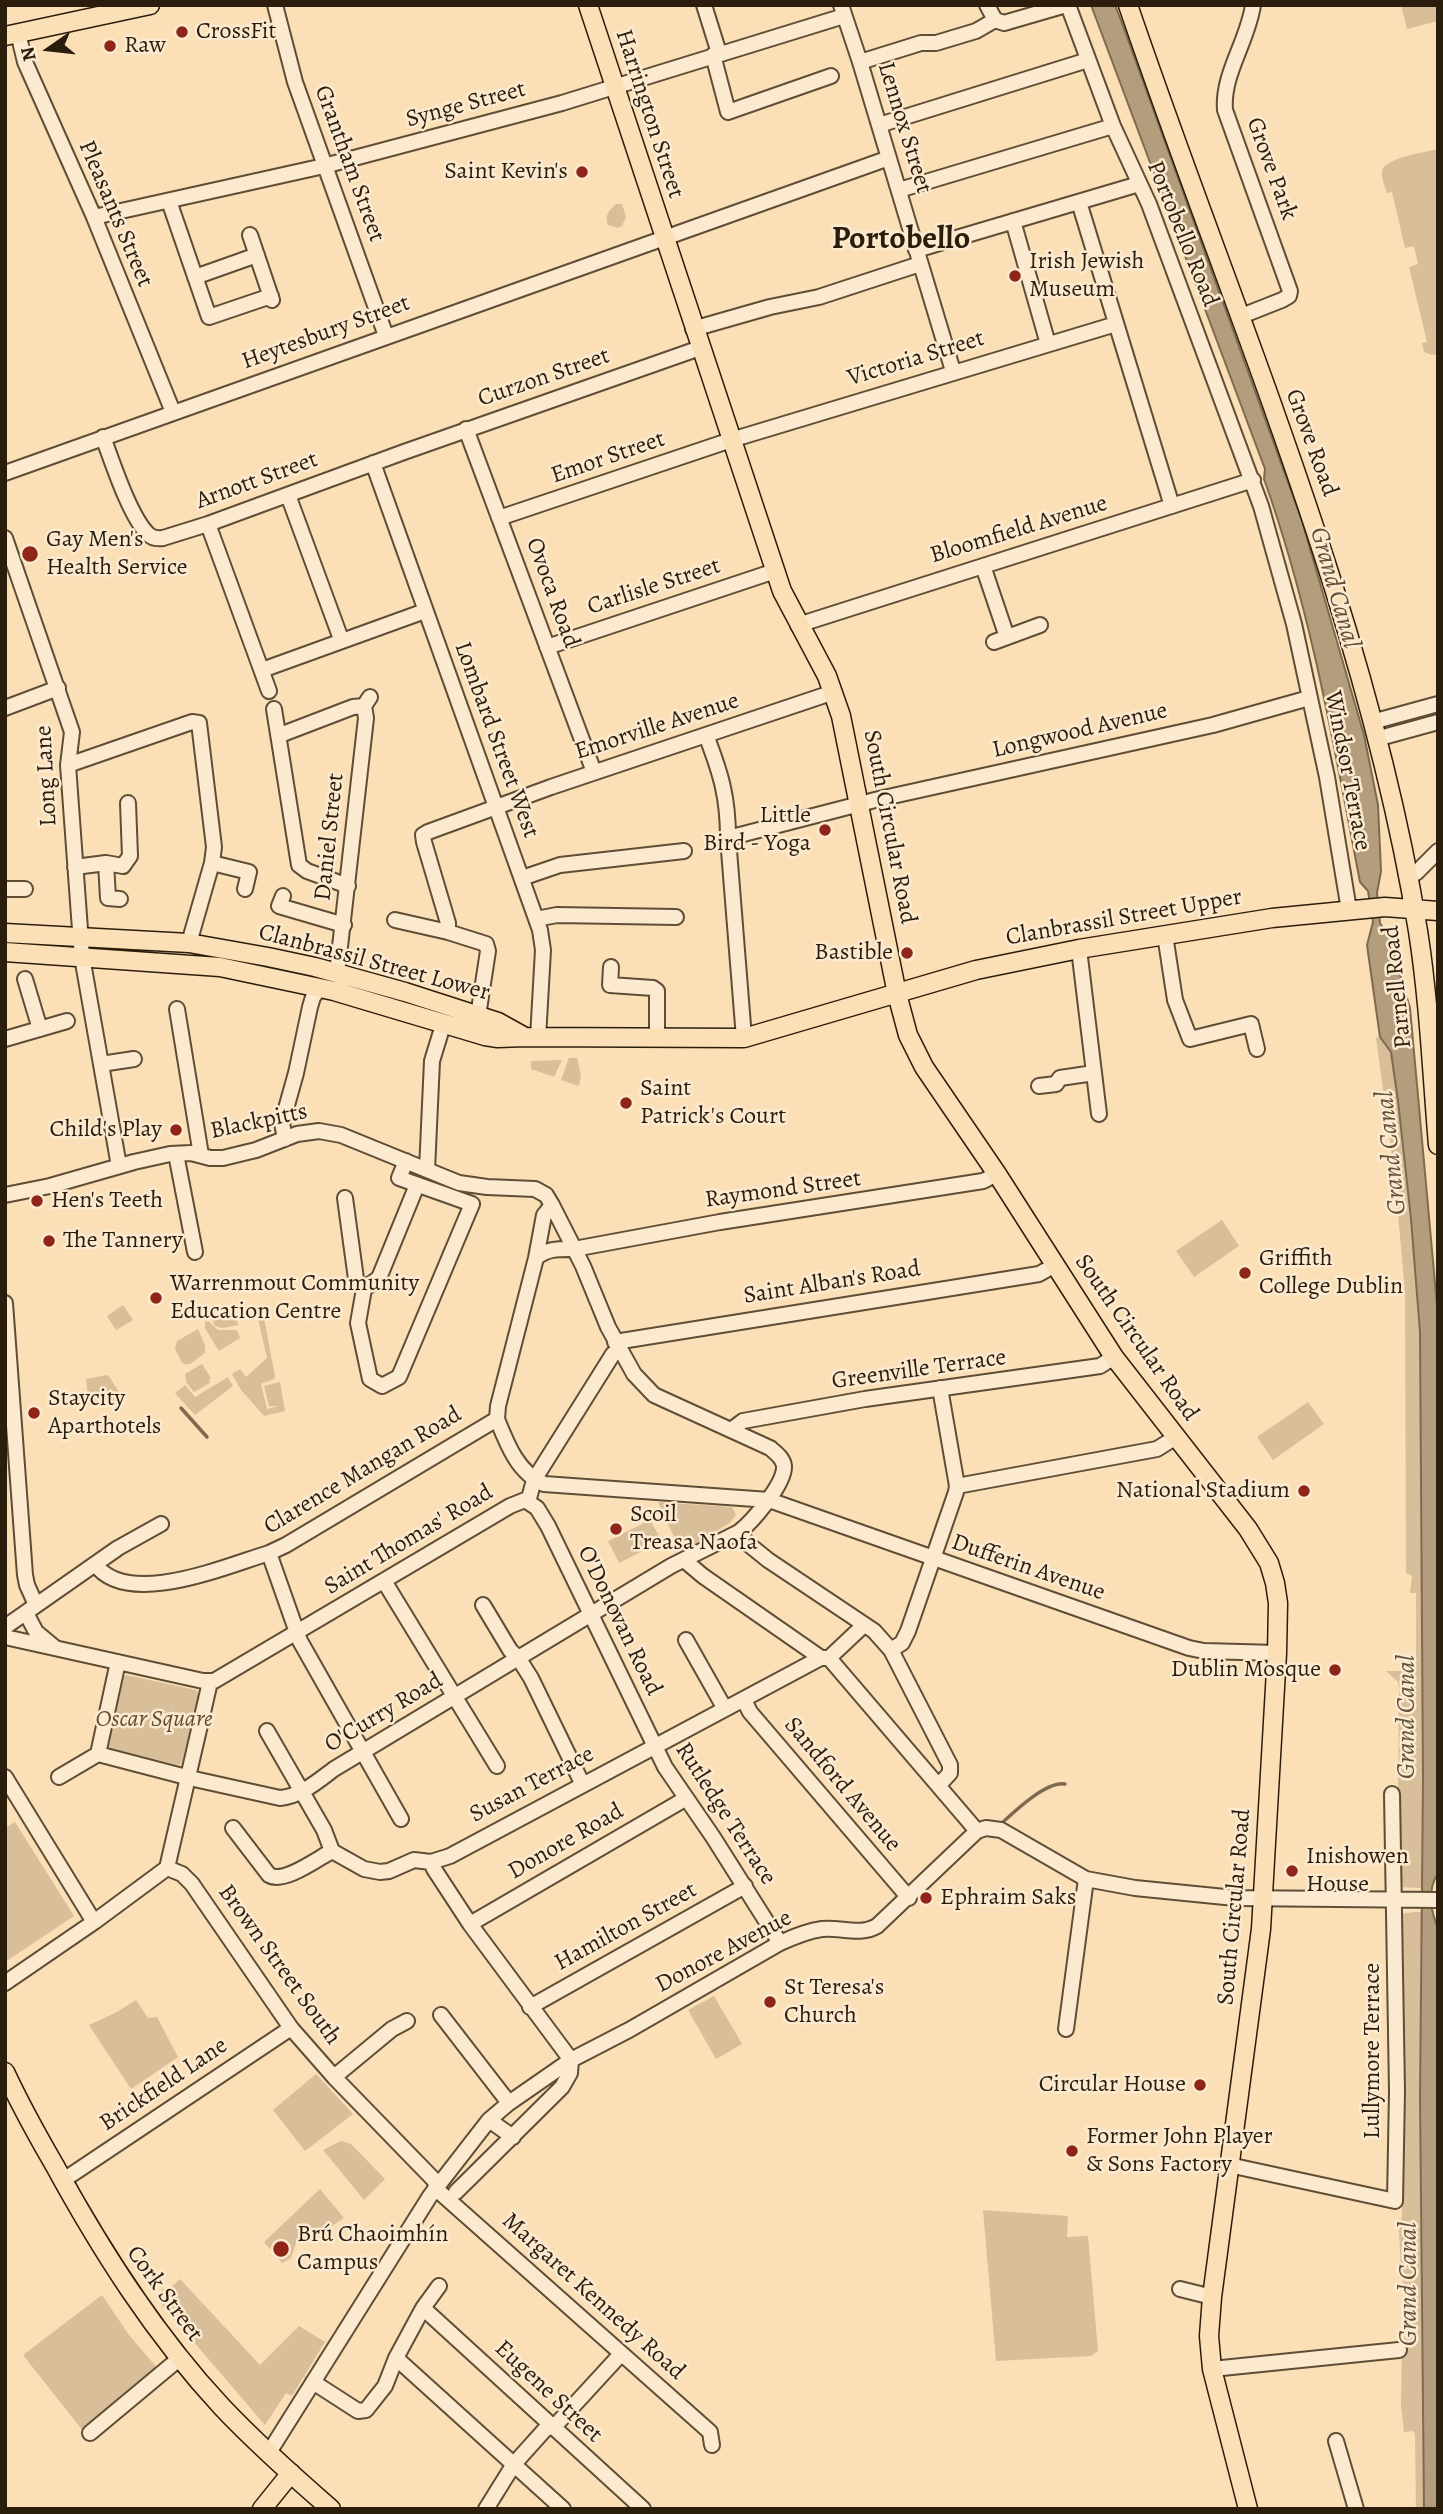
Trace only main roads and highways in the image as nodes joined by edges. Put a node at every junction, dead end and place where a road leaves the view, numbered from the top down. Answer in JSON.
{"nodes":[{"id":1,"x":150,"y":5,"type":"edge"},
{"id":2,"x":588,"y":5,"type":"edge"},
{"id":3,"x":1128,"y":5,"type":"edge"},
{"id":4,"x":11,"y":34,"type":"edge"},
{"id":5,"x":664,"y":239,"type":"joint"},
{"id":6,"x":1414,"y":908,"type":"junction"},
{"id":7,"x":1438,"y":911,"type":"edge"},
{"id":8,"x":5,"y":933,"type":"edge"},
{"id":9,"x":5,"y":952,"type":"edge"},
{"id":10,"x":897,"y":994,"type":"junction"},
{"id":11,"x":532,"y":1037,"type":"junction"},
{"id":12,"x":1438,"y":1145,"type":"edge"},
{"id":13,"x":5,"y":2072,"type":"edge"},
{"id":14,"x":291,"y":2473,"type":"junction"},
{"id":15,"x":262,"y":2509,"type":"edge"},
{"id":16,"x":331,"y":2509,"type":"edge"},
{"id":17,"x":1248,"y":2509,"type":"edge"}],
"edges":[{"from":1,"to":4,"type":"main road"},
{"from":2,"to":5,"type":"main road","name":"Harrington Street"},
{"from":3,"to":6,"type":"main road","name":"Grove Road"},
{"from":5,"to":10,"type":"main road","name":"South Circular Road"},
{"from":6,"to":7,"type":"main road","name":"Clanbrassil Street Upper"},
{"from":6,"to":10,"type":"main road","name":"Clanbrassil Street Upper"},
{"from":6,"to":12,"type":"main road","name":"Parnell Road"},
{"from":8,"to":11,"type":"main road","name":"Clanbrassil Street Lower"},
{"from":9,"to":11,"type":"main road","name":"Clanbrassil Street Lower"},
{"from":10,"to":11,"type":"main road","name":"Clanbrassil Street Lower"},
{"from":10,"to":17,"type":"main road","name":"South Circular Road"},
{"from":13,"to":14,"type":"main road","name":"Cork Street"},
{"from":14,"to":15,"type":"main road"},
{"from":14,"to":16,"type":"main road","name":"Cork Street"}]}
